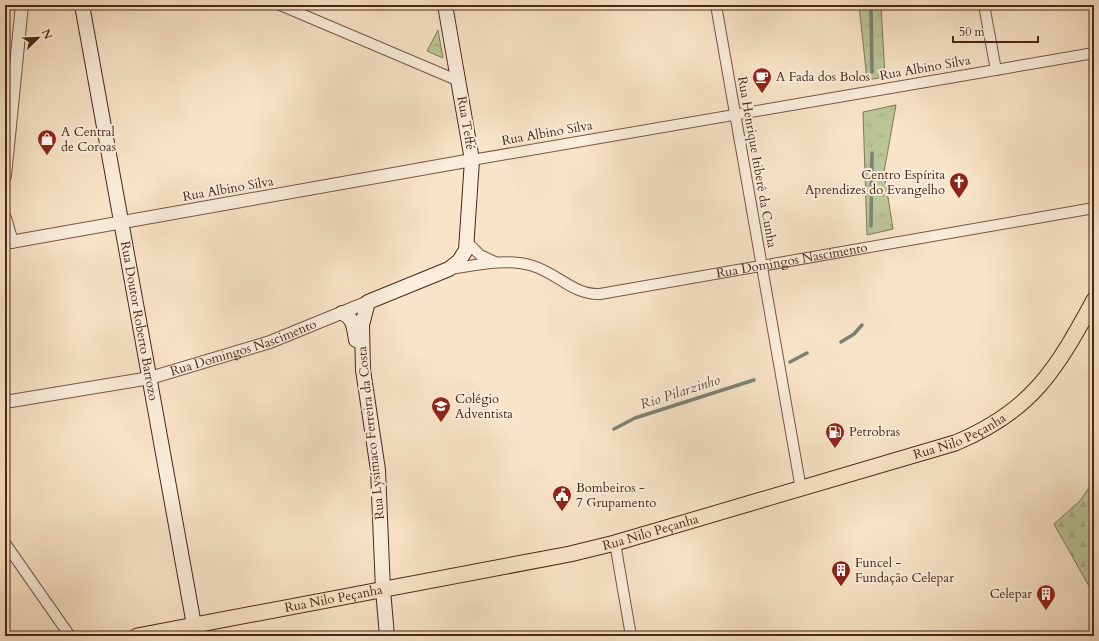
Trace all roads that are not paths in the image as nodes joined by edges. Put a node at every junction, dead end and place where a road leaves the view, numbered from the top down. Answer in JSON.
{"nodes":[{"id":1,"x":22,"y":5,"type":"edge"},
{"id":2,"x":82,"y":5,"type":"edge"},
{"id":3,"x":280,"y":5,"type":"edge"},
{"id":4,"x":445,"y":5,"type":"edge"},
{"id":5,"x":716,"y":5,"type":"edge"},
{"id":6,"x":984,"y":5,"type":"edge"},
{"id":7,"x":1094,"y":53,"type":"edge"},
{"id":8,"x":996,"y":70,"type":"junction"},
{"id":9,"x":458,"y":81,"type":"junction"},
{"id":10,"x":736,"y":115,"type":"junction"},
{"id":11,"x":472,"y":160,"type":"junction"},
{"id":12,"x":5,"y":176,"type":"edge"},
{"id":13,"x":1094,"y":208,"type":"edge"},
{"id":14,"x":5,"y":218,"type":"edge"},
{"id":15,"x":121,"y":222,"type":"junction"},
{"id":16,"x":8,"y":242,"type":"edge"},
{"id":17,"x":467,"y":242,"type":"junction"},
{"id":18,"x":495,"y":262,"type":"junction"},
{"id":19,"x":762,"y":266,"type":"junction"},
{"id":20,"x":449,"y":269,"type":"junction"},
{"id":21,"x":1094,"y":300,"type":"edge"},
{"id":22,"x":368,"y":302,"type":"junction"},
{"id":23,"x":342,"y":313,"type":"junction"},
{"id":24,"x":363,"y":370,"type":"junction"},
{"id":25,"x":150,"y":378,"type":"junction"},
{"id":26,"x":5,"y":402,"type":"edge"},
{"id":27,"x":801,"y":489,"type":"junction"},
{"id":28,"x":5,"y":543,"type":"edge"},
{"id":29,"x":614,"y":543,"type":"junction"},
{"id":30,"x":383,"y":590,"type":"junction"},
{"id":31,"x":195,"y":631,"type":"edge"},
{"id":32,"x":70,"y":636,"type":"edge"},
{"id":33,"x":137,"y":636,"type":"edge"},
{"id":34,"x":388,"y":636,"type":"edge"},
{"id":35,"x":631,"y":636,"type":"edge"}],
"edges":[{"from":1,"to":12,"type":"street"},
{"from":2,"to":15,"type":"main road","name":"Rua Doutor Roberto Barrozo"},
{"from":3,"to":9,"type":"street"},
{"from":4,"to":9,"type":"main road","name":"Rua Teffé"},
{"from":5,"to":10,"type":"street","name":"Rua Henrique Itiberê da Cunha"},
{"from":6,"to":8,"type":"street"},
{"from":7,"to":8,"type":"street","name":"Rua Albino Silva"},
{"from":8,"to":10,"type":"street","name":"Rua Albino Silva"},
{"from":9,"to":11,"type":"main road","name":"Rua Teffé"},
{"from":10,"to":11,"type":"street","name":"Rua Albino Silva"},
{"from":10,"to":19,"type":"street","name":"Rua Henrique Itiberê da Cunha"},
{"from":11,"to":15,"type":"street","name":"Rua Albino Silva"},
{"from":11,"to":17,"type":"main road","name":"Rua Teffé"},
{"from":13,"to":19,"type":"street","name":"Rua Domingos Nascimento"},
{"from":14,"to":16,"type":"street"},
{"from":15,"to":16,"type":"street","name":"Rua Albino Silva"},
{"from":15,"to":25,"type":"main road","name":"Rua Doutor Roberto Barrozo"},
{"from":17,"to":18,"type":"street","name":"Rua Domingos Nascimento"},
{"from":17,"to":20,"type":"main road","name":"Rua Domingos Nascimento"},
{"from":18,"to":19,"type":"street","name":"Rua Domingos Nascimento"},
{"from":18,"to":20,"type":"street","name":"Rua Domingos Nascimento"},
{"from":19,"to":27,"type":"street","name":"Rua Henrique Itiberê da Cunha"},
{"from":20,"to":22,"type":"main road","name":"Rua Domingos Nascimento"},
{"from":21,"to":27,"type":"main road","name":"Rua Nilo Peçanha"},
{"from":22,"to":23,"type":"street","name":"Rua Domingos Nascimento"},
{"from":22,"to":24,"type":"main road","name":"Rua Lysímaco Ferreira da Costa"},
{"from":23,"to":24,"type":"main road"},
{"from":23,"to":25,"type":"street","name":"Rua Domingos Nascimento"},
{"from":24,"to":30,"type":"main road","name":"Rua Lysímaco Ferreira da Costa"},
{"from":25,"to":26,"type":"street","name":"Rua Domingos Nascimento"},
{"from":25,"to":31,"type":"main road","name":"Rua Doutor Roberto Barrozo"},
{"from":27,"to":29,"type":"main road","name":"Rua Nilo Peçanha"},
{"from":28,"to":32,"type":"street"},
{"from":29,"to":30,"type":"main road","name":"Rua Nilo Peçanha"},
{"from":29,"to":35,"type":"street"},
{"from":30,"to":31,"type":"main road","name":"Rua Nilo Peçanha"},
{"from":30,"to":34,"type":"main road","name":"Rua Lysímaco Ferreira da Costa"},
{"from":31,"to":33,"type":"main road","name":"Rua Nilo Peçanha"}]}
